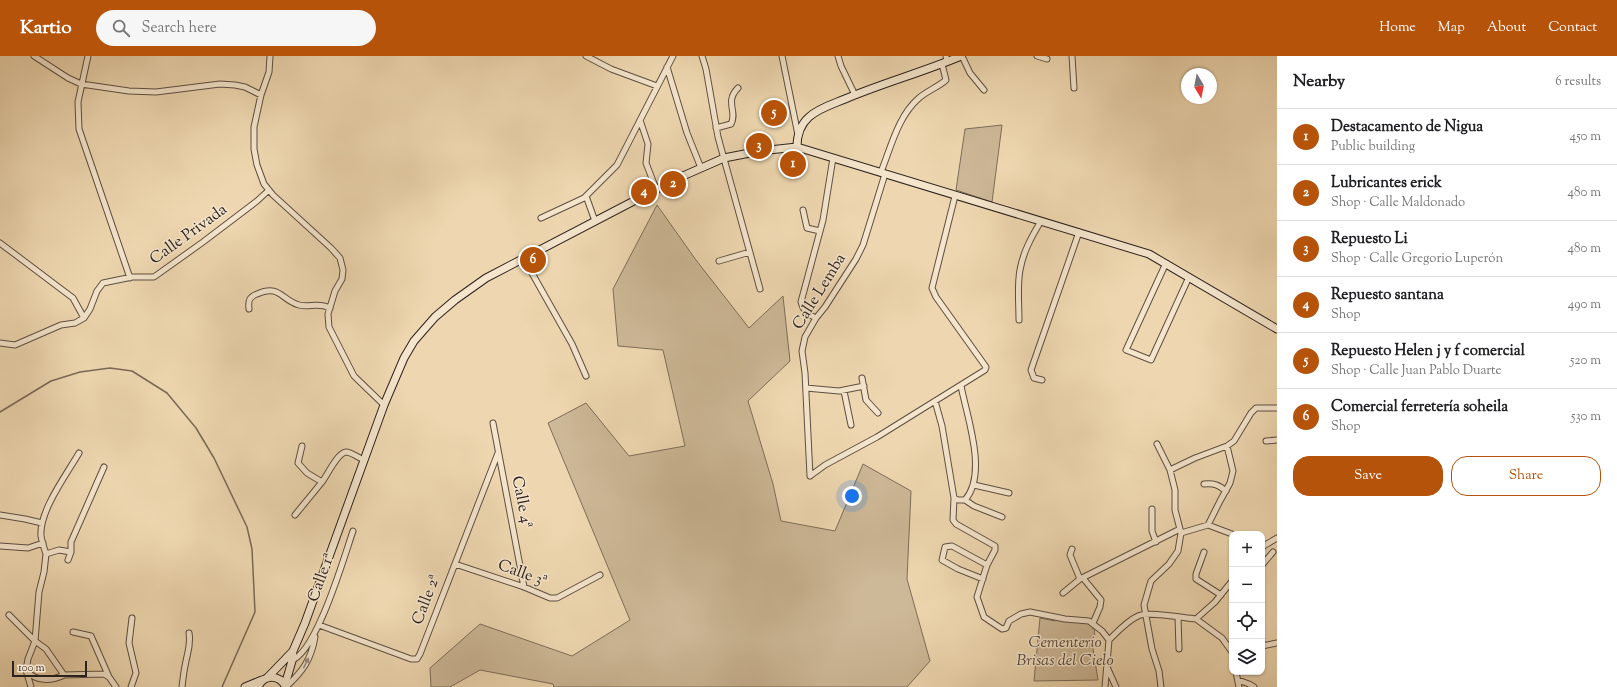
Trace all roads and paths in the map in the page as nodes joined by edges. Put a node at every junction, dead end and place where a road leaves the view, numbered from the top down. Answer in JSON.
{"nodes":[{"id":1,"x":34,"y":56,"type":"edge"},
{"id":2,"x":88,"y":56,"type":"edge"},
{"id":3,"x":270,"y":56,"type":"edge"},
{"id":4,"x":586,"y":56,"type":"edge"},
{"id":5,"x":673,"y":56,"type":"edge"},
{"id":6,"x":702,"y":56,"type":"edge"},
{"id":7,"x":782,"y":56,"type":"edge"},
{"id":8,"x":838,"y":56,"type":"edge"},
{"id":9,"x":962,"y":56,"type":"edge"},
{"id":10,"x":1037,"y":56,"type":"edge"},
{"id":11,"x":1072,"y":56,"type":"edge"},
{"id":12,"x":1047,"y":59,"type":"dead end"},
{"id":13,"x":945,"y":60,"type":"edge"},
{"id":14,"x":667,"y":67,"type":"junction"},
{"id":15,"x":81,"y":84,"type":"junction"},
{"id":16,"x":657,"y":86,"type":"junction"},
{"id":17,"x":738,"y":88,"type":"dead end"},
{"id":18,"x":1074,"y":88,"type":"dead end"},
{"id":19,"x":984,"y":90,"type":"dead end"},
{"id":20,"x":261,"y":95,"type":"junction"},
{"id":21,"x":855,"y":95,"type":"junction"},
{"id":22,"x":640,"y":120,"type":"junction"},
{"id":23,"x":716,"y":128,"type":"junction"},
{"id":24,"x":798,"y":135,"type":"junction"},
{"id":25,"x":797,"y":147,"type":"junction"},
{"id":26,"x":724,"y":158,"type":"junction"},
{"id":27,"x":833,"y":158,"type":"junction"},
{"id":28,"x":701,"y":168,"type":"junction"},
{"id":29,"x":883,"y":173,"type":"junction"},
{"id":30,"x":656,"y":189,"type":"junction"},
{"id":31,"x":269,"y":190,"type":"junction"},
{"id":32,"x":586,"y":196,"type":"junction"},
{"id":33,"x":955,"y":196,"type":"junction"},
{"id":34,"x":803,"y":210,"type":"dead end"},
{"id":35,"x":542,"y":218,"type":"dead end"},
{"id":36,"x":596,"y":220,"type":"junction"},
{"id":37,"x":1041,"y":221,"type":"junction"},
{"id":38,"x":820,"y":231,"type":"junction"},
{"id":39,"x":1079,"y":232,"type":"junction"},
{"id":40,"x":0,"y":243,"type":"edge"},
{"id":41,"x":750,"y":252,"type":"junction"},
{"id":42,"x":524,"y":259,"type":"junction"},
{"id":43,"x":719,"y":261,"type":"dead end"},
{"id":44,"x":1166,"y":263,"type":"junction"},
{"id":45,"x":1189,"y":277,"type":"junction"},
{"id":46,"x":130,"y":278,"type":"junction"},
{"id":47,"x":760,"y":289,"type":"dead end"},
{"id":48,"x":330,"y":308,"type":"junction"},
{"id":49,"x":249,"y":309,"type":"dead end"},
{"id":50,"x":84,"y":318,"type":"junction"},
{"id":51,"x":816,"y":318,"type":"junction"},
{"id":52,"x":1019,"y":320,"type":"dead end"},
{"id":53,"x":1277,"y":329,"type":"edge"},
{"id":54,"x":0,"y":343,"type":"edge"},
{"id":55,"x":586,"y":376,"type":"dead end"},
{"id":56,"x":862,"y":378,"type":"dead end"},
{"id":57,"x":1042,"y":380,"type":"dead end"},
{"id":58,"x":864,"y":386,"type":"junction"},
{"id":59,"x":961,"y":386,"type":"junction"},
{"id":60,"x":806,"y":388,"type":"junction"},
{"id":61,"x":844,"y":390,"type":"junction"},
{"id":62,"x":935,"y":401,"type":"junction"},
{"id":63,"x":384,"y":405,"type":"junction"},
{"id":64,"x":1277,"y":408,"type":"edge"},
{"id":65,"x":878,"y":413,"type":"dead end"},
{"id":66,"x":493,"y":423,"type":"dead end"},
{"id":67,"x":851,"y":425,"type":"dead end"},
{"id":68,"x":1266,"y":440,"type":"dead end"},
{"id":69,"x":1277,"y":440,"type":"edge"},
{"id":70,"x":1157,"y":444,"type":"dead end"},
{"id":71,"x":302,"y":446,"type":"dead end"},
{"id":72,"x":1227,"y":446,"type":"junction"},
{"id":73,"x":79,"y":453,"type":"dead end"},
{"id":74,"x":498,"y":453,"type":"junction"},
{"id":75,"x":364,"y":460,"type":"junction"},
{"id":76,"x":104,"y":467,"type":"dead end"},
{"id":77,"x":1170,"y":470,"type":"junction"},
{"id":78,"x":322,"y":482,"type":"junction"},
{"id":79,"x":1204,"y":484,"type":"dead end"},
{"id":80,"x":974,"y":485,"type":"junction"},
{"id":81,"x":1226,"y":491,"type":"junction"},
{"id":82,"x":1009,"y":493,"type":"dead end"},
{"id":83,"x":954,"y":498,"type":"junction"},
{"id":84,"x":965,"y":500,"type":"junction"},
{"id":85,"x":1152,"y":509,"type":"dead end"},
{"id":86,"x":0,"y":515,"type":"edge"},
{"id":87,"x":295,"y":515,"type":"dead end"},
{"id":88,"x":1002,"y":517,"type":"dead end"},
{"id":89,"x":42,"y":523,"type":"junction"},
{"id":90,"x":1208,"y":525,"type":"junction"},
{"id":91,"x":353,"y":531,"type":"dead end"},
{"id":92,"x":1181,"y":531,"type":"junction"},
{"id":93,"x":1229,"y":533,"type":"edge"},
{"id":94,"x":1277,"y":538,"type":"edge"},
{"id":95,"x":1156,"y":542,"type":"junction"},
{"id":96,"x":43,"y":543,"type":"junction"},
{"id":97,"x":1265,"y":545,"type":"edge"},
{"id":98,"x":0,"y":546,"type":"edge"},
{"id":99,"x":1072,"y":549,"type":"dead end"},
{"id":100,"x":72,"y":552,"type":"junction"},
{"id":101,"x":1204,"y":552,"type":"dead end"},
{"id":102,"x":1273,"y":552,"type":"dead end"},
{"id":103,"x":46,"y":554,"type":"junction"},
{"id":104,"x":68,"y":560,"type":"dead end"},
{"id":105,"x":1265,"y":561,"type":"edge"},
{"id":106,"x":455,"y":564,"type":"junction"},
{"id":107,"x":987,"y":565,"type":"junction"},
{"id":108,"x":600,"y":575,"type":"dead end"},
{"id":109,"x":1082,"y":578,"type":"junction"},
{"id":110,"x":983,"y":579,"type":"junction"},
{"id":111,"x":524,"y":587,"type":"junction"},
{"id":112,"x":1229,"y":589,"type":"edge"},
{"id":113,"x":1063,"y":593,"type":"dead end"},
{"id":114,"x":1221,"y":595,"type":"junction"},
{"id":115,"x":1146,"y":614,"type":"junction"},
{"id":116,"x":9,"y":615,"type":"dead end"},
{"id":117,"x":1178,"y":617,"type":"junction"},
{"id":118,"x":132,"y":618,"type":"dead end"},
{"id":119,"x":1196,"y":619,"type":"junction"},
{"id":120,"x":320,"y":624,"type":"junction"},
{"id":121,"x":1093,"y":624,"type":"junction"},
{"id":122,"x":73,"y":632,"type":"dead end"},
{"id":123,"x":189,"y":633,"type":"dead end"},
{"id":124,"x":315,"y":634,"type":"junction"},
{"id":125,"x":1109,"y":640,"type":"junction"},
{"id":126,"x":35,"y":641,"type":"junction"},
{"id":127,"x":1277,"y":643,"type":"edge"},
{"id":128,"x":1265,"y":645,"type":"edge"},
{"id":129,"x":1229,"y":648,"type":"edge"},
{"id":130,"x":1179,"y":649,"type":"dead end"},
{"id":131,"x":293,"y":651,"type":"junction"},
{"id":132,"x":292,"y":661,"type":"junction"},
{"id":133,"x":282,"y":663,"type":"junction"},
{"id":134,"x":1107,"y":666,"type":"junction"},
{"id":135,"x":26,"y":670,"type":"junction"},
{"id":136,"x":64,"y":675,"type":"junction"},
{"id":137,"x":1237,"y":675,"type":"edge"},
{"id":138,"x":109,"y":677,"type":"junction"},
{"id":139,"x":266,"y":678,"type":"junction"},
{"id":140,"x":1238,"y":680,"type":"junction"},
{"id":141,"x":286,"y":686,"type":"edge"},
{"id":142,"x":31,"y":687,"type":"edge"},
{"id":143,"x":116,"y":687,"type":"edge"},
{"id":144,"x":131,"y":687,"type":"edge"},
{"id":145,"x":182,"y":687,"type":"edge"},
{"id":146,"x":246,"y":687,"type":"edge"},
{"id":147,"x":258,"y":687,"type":"edge"},
{"id":148,"x":1105,"y":687,"type":"edge"},
{"id":149,"x":1116,"y":687,"type":"edge"},
{"id":150,"x":1161,"y":687,"type":"edge"},
{"id":151,"x":1239,"y":687,"type":"edge"},
{"id":152,"x":1254,"y":687,"type":"edge"}],
"edges":[{"from":1,"to":15,"type":"street"},
{"from":2,"to":15,"type":"street"},
{"from":3,"to":20,"type":"street"},
{"from":4,"to":16,"type":"street"},
{"from":5,"to":14,"type":"street"},
{"from":6,"to":23,"type":"street"},
{"from":7,"to":24,"type":"street"},
{"from":8,"to":21,"type":"street"},
{"from":9,"to":13,"type":"street"},
{"from":9,"to":19,"type":"street"},
{"from":10,"to":12,"type":"street"},
{"from":11,"to":18,"type":"street"},
{"from":13,"to":21,"type":"street"},
{"from":13,"to":29,"type":"street","name":"Calle Lemba"},
{"from":14,"to":16,"type":"street"},
{"from":14,"to":28,"type":"street"},
{"from":15,"to":20,"type":"street"},
{"from":15,"to":46,"type":"street"},
{"from":16,"to":22,"type":"street"},
{"from":17,"to":23,"type":"street"},
{"from":20,"to":31,"type":"street"},
{"from":21,"to":24,"type":"street"},
{"from":22,"to":30,"type":"street"},
{"from":22,"to":32,"type":"street"},
{"from":23,"to":26,"type":"street"},
{"from":24,"to":25,"type":"street"},
{"from":25,"to":26,"type":"street"},
{"from":25,"to":27,"type":"street"},
{"from":26,"to":28,"type":"street"},
{"from":26,"to":41,"type":"street"},
{"from":27,"to":29,"type":"street"},
{"from":27,"to":38,"type":"street"},
{"from":28,"to":30,"type":"street"},
{"from":29,"to":33,"type":"street"},
{"from":29,"to":51,"type":"street","name":"Calle Lemba"},
{"from":30,"to":36,"type":"street"},
{"from":31,"to":46,"type":"street","name":"Calle Privada"},
{"from":31,"to":48,"type":"street"},
{"from":32,"to":35,"type":"street"},
{"from":32,"to":36,"type":"street"},
{"from":33,"to":37,"type":"street"},
{"from":33,"to":59,"type":"street"},
{"from":34,"to":38,"type":"street"},
{"from":36,"to":42,"type":"street"},
{"from":37,"to":39,"type":"street"},
{"from":37,"to":52,"type":"street"},
{"from":38,"to":51,"type":"street"},
{"from":39,"to":44,"type":"street"},
{"from":39,"to":57,"type":"street"},
{"from":40,"to":50,"type":"street"},
{"from":41,"to":43,"type":"street"},
{"from":41,"to":47,"type":"street"},
{"from":42,"to":55,"type":"street"},
{"from":42,"to":63,"type":"street"},
{"from":44,"to":45,"type":"street"},
{"from":44,"to":45,"type":"street"},
{"from":45,"to":53,"type":"street"},
{"from":46,"to":50,"type":"street","name":"Calle Privada"},
{"from":48,"to":49,"type":"street"},
{"from":48,"to":63,"type":"street"},
{"from":50,"to":54,"type":"street"},
{"from":51,"to":60,"type":"street","name":"Calle Lemba"},
{"from":56,"to":58,"type":"street"},
{"from":58,"to":61,"type":"street"},
{"from":58,"to":65,"type":"street"},
{"from":59,"to":62,"type":"street"},
{"from":59,"to":80,"type":"street"},
{"from":60,"to":61,"type":"street"},
{"from":60,"to":62,"type":"street","name":"Calle Lemba"},
{"from":61,"to":67,"type":"street"},
{"from":62,"to":83,"type":"street"},
{"from":63,"to":75,"type":"street"},
{"from":64,"to":72,"type":"street"},
{"from":66,"to":74,"type":"street","name":"Calle 4ª"},
{"from":68,"to":69,"type":"street"},
{"from":70,"to":77,"type":"street"},
{"from":71,"to":78,"type":"street"},
{"from":72,"to":77,"type":"street"},
{"from":72,"to":81,"type":"street"},
{"from":73,"to":89,"type":"street"},
{"from":74,"to":106,"type":"street","name":"Calle 2ª"},
{"from":74,"to":111,"type":"street","name":"Calle 4ª"},
{"from":75,"to":78,"type":"street"},
{"from":75,"to":131,"type":"street"},
{"from":76,"to":100,"type":"street"},
{"from":77,"to":92,"type":"street"},
{"from":78,"to":87,"type":"street"},
{"from":79,"to":81,"type":"street"},
{"from":80,"to":82,"type":"street"},
{"from":80,"to":84,"type":"street"},
{"from":81,"to":90,"type":"street"},
{"from":83,"to":84,"type":"street"},
{"from":83,"to":107,"type":"street"},
{"from":84,"to":88,"type":"street"},
{"from":85,"to":95,"type":"street"},
{"from":86,"to":89,"type":"street"},
{"from":89,"to":96,"type":"street"},
{"from":90,"to":92,"type":"street"},
{"from":90,"to":93,"type":"street"},
{"from":91,"to":120,"type":"street","name":"Calle 1ª"},
{"from":92,"to":95,"type":"street"},
{"from":92,"to":115,"type":"street"},
{"from":94,"to":97,"type":"street"},
{"from":95,"to":109,"type":"street"},
{"from":96,"to":98,"type":"street"},
{"from":96,"to":103,"type":"street"},
{"from":99,"to":109,"type":"street"},
{"from":100,"to":103,"type":"street"},
{"from":100,"to":104,"type":"street"},
{"from":101,"to":114,"type":"street"},
{"from":102,"to":105,"type":"street"},
{"from":103,"to":126,"type":"street"},
{"from":106,"to":111,"type":"street","name":"Calle 3ª"},
{"from":106,"to":120,"type":"street","name":"Calle 2ª"},
{"from":107,"to":110,"type":"street"},
{"from":107,"to":110,"type":"street"},
{"from":108,"to":111,"type":"street","name":"Calle 3ª"},
{"from":109,"to":113,"type":"street"},
{"from":109,"to":121,"type":"street"},
{"from":110,"to":121,"type":"street"},
{"from":112,"to":114,"type":"street"},
{"from":114,"to":119,"type":"street"},
{"from":115,"to":117,"type":"street"},
{"from":115,"to":125,"type":"street"},
{"from":115,"to":150,"type":"street"},
{"from":116,"to":126,"type":"street"},
{"from":117,"to":119,"type":"street"},
{"from":117,"to":130,"type":"street"},
{"from":118,"to":144,"type":"street"},
{"from":119,"to":129,"type":"street"},
{"from":120,"to":124,"type":"street","name":"Calle 1ª"},
{"from":121,"to":125,"type":"street"},
{"from":122,"to":138,"type":"street"},
{"from":123,"to":145,"type":"street"},
{"from":124,"to":132,"type":"street","name":"Calle 1ª"},
{"from":141,"to":124,"type":"street","name":"Calle 1ª","one_way":true},
{"from":125,"to":134,"type":"street"},
{"from":126,"to":135,"type":"street"},
{"from":126,"to":136,"type":"street"},
{"from":127,"to":128,"type":"street"},
{"from":131,"to":132,"type":"street"},
{"from":131,"to":133,"type":"street"},
{"from":132,"to":133,"type":"street"},
{"from":132,"to":141,"type":"street"},
{"from":133,"to":139,"type":"street"},
{"from":134,"to":148,"type":"street"},
{"from":134,"to":149,"type":"street"},
{"from":135,"to":136,"type":"street"},
{"from":135,"to":142,"type":"street"},
{"from":136,"to":138,"type":"street"},
{"from":137,"to":140,"type":"street"},
{"from":138,"to":143,"type":"street"},
{"from":139,"to":141,"type":"street"},
{"from":139,"to":146,"type":"street"},
{"from":139,"to":147,"type":"street"},
{"from":140,"to":151,"type":"street"},
{"from":140,"to":152,"type":"street"}]}
